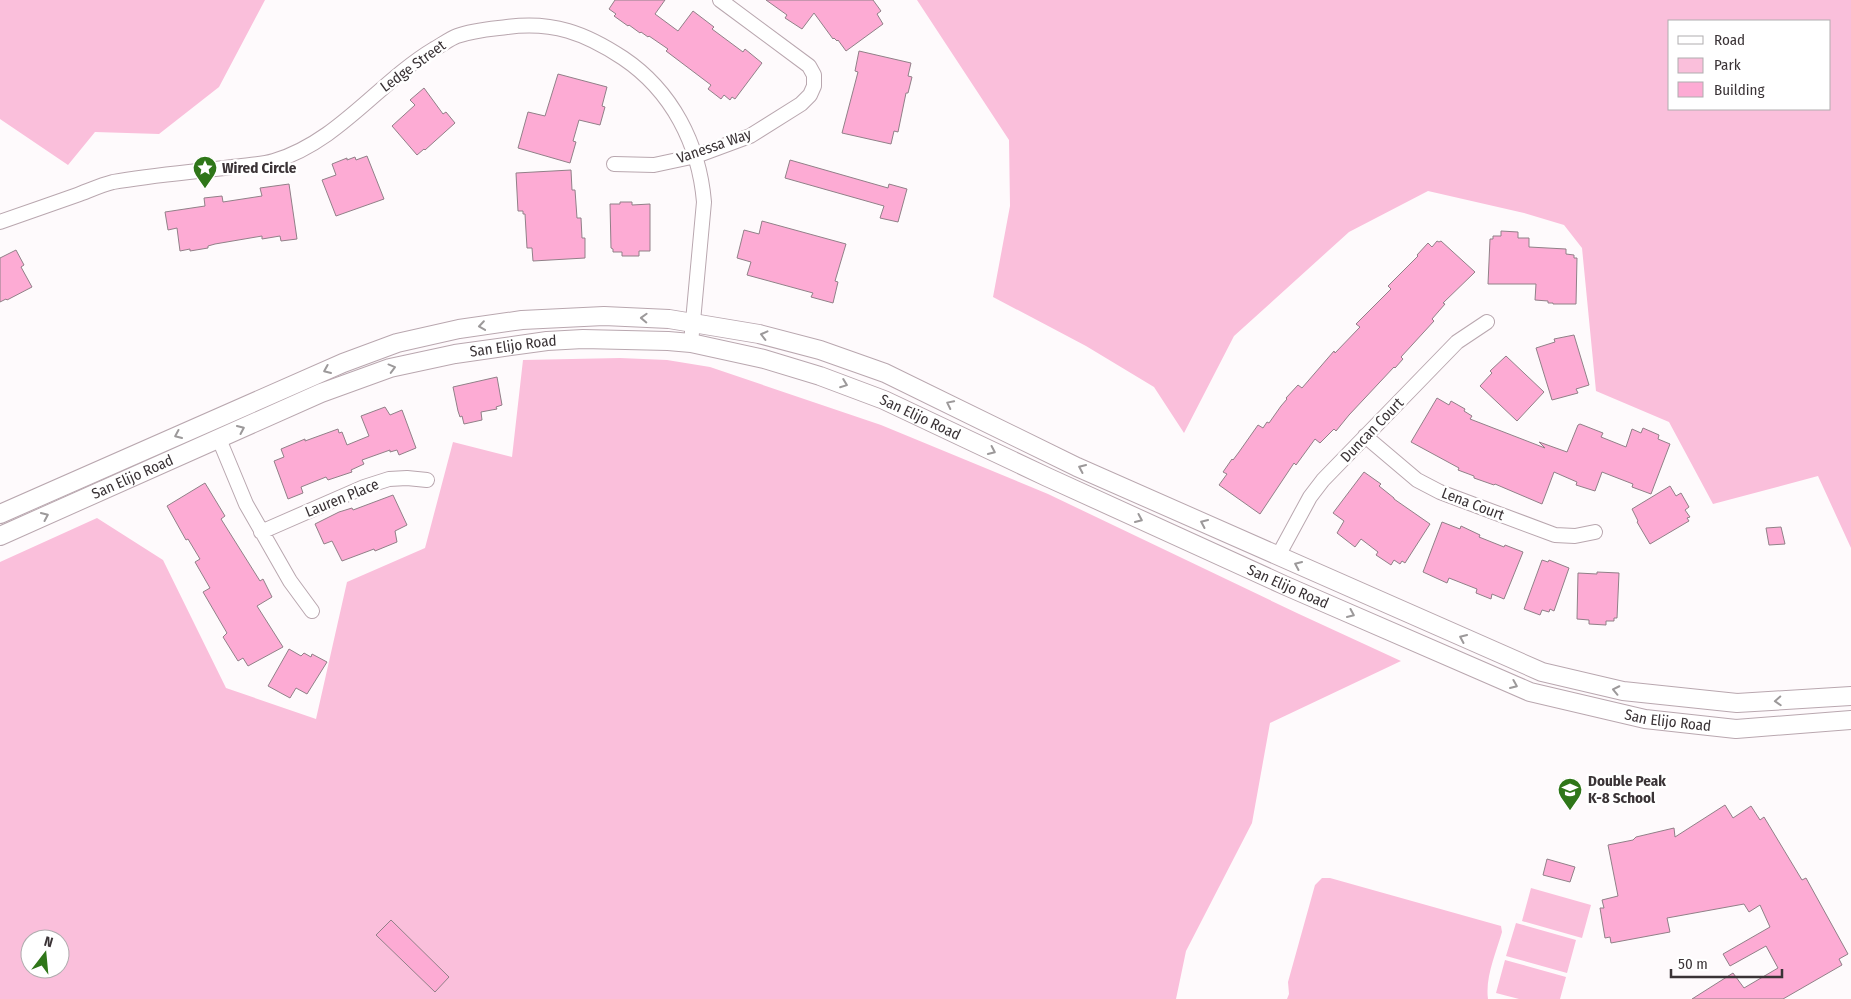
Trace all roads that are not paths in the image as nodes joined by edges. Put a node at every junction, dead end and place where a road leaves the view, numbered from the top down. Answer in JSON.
{"nodes":[{"id":1,"x":720,"y":0,"type":"edge"},
{"id":2,"x":696,"y":156,"type":"junction"},
{"id":3,"x":614,"y":164,"type":"dead end"},
{"id":4,"x":0,"y":222,"type":"edge"},
{"id":5,"x":693,"y":322,"type":"junction"},
{"id":6,"x":1487,"y":322,"type":"dead end"},
{"id":7,"x":691,"y":343,"type":"junction"},
{"id":8,"x":844,"y":358,"type":"junction"},
{"id":9,"x":764,"y":359,"type":"junction"},
{"id":10,"x":1365,"y":436,"type":"junction"},
{"id":11,"x":219,"y":439,"type":"junction"},
{"id":12,"x":427,"y":480,"type":"dead end"},
{"id":13,"x":0,"y":514,"type":"edge"},
{"id":14,"x":261,"y":532,"type":"junction"},
{"id":15,"x":1595,"y":532,"type":"dead end"},
{"id":16,"x":0,"y":536,"type":"edge"},
{"id":17,"x":1278,"y":556,"type":"junction"},
{"id":18,"x":312,"y":611,"type":"dead end"},
{"id":19,"x":1851,"y":696,"type":"edge"},
{"id":20,"x":1851,"y":720,"type":"edge"}],
"edges":[{"from":1,"to":2,"type":"street","name":"Vanessa Way"},
{"from":2,"to":3,"type":"street","name":"Vanessa Way"},
{"from":2,"to":4,"type":"street","name":"Ledge Street"},
{"from":2,"to":5,"type":"street","name":"Ledge Street"},
{"from":5,"to":7,"type":"street","name":"Ledge Street"},
{"from":8,"to":5,"type":"main road","name":"San Elijo Road","one_way":true},
{"from":5,"to":13,"type":"main road","name":"San Elijo Road","one_way":true},
{"from":6,"to":10,"type":"street","name":"Duncan Court"},
{"from":7,"to":9,"type":"main road","name":"San Elijo Road"},
{"from":11,"to":7,"type":"main road","name":"San Elijo Road","one_way":true},
{"from":8,"to":9,"type":"main road"},
{"from":17,"to":8,"type":"main road","name":"San Elijo Road","one_way":true},
{"from":9,"to":20,"type":"main road","name":"San Elijo Road","one_way":true},
{"from":10,"to":15,"type":"street","name":"Lena Court"},
{"from":10,"to":17,"type":"street","name":"Duncan Court"},
{"from":11,"to":14,"type":"street"},
{"from":16,"to":11,"type":"main road","name":"San Elijo Road","one_way":true},
{"from":12,"to":14,"type":"street","name":"Lauren Place"},
{"from":14,"to":18,"type":"street"},
{"from":19,"to":17,"type":"main road","name":"San Elijo Road","one_way":true}]}
